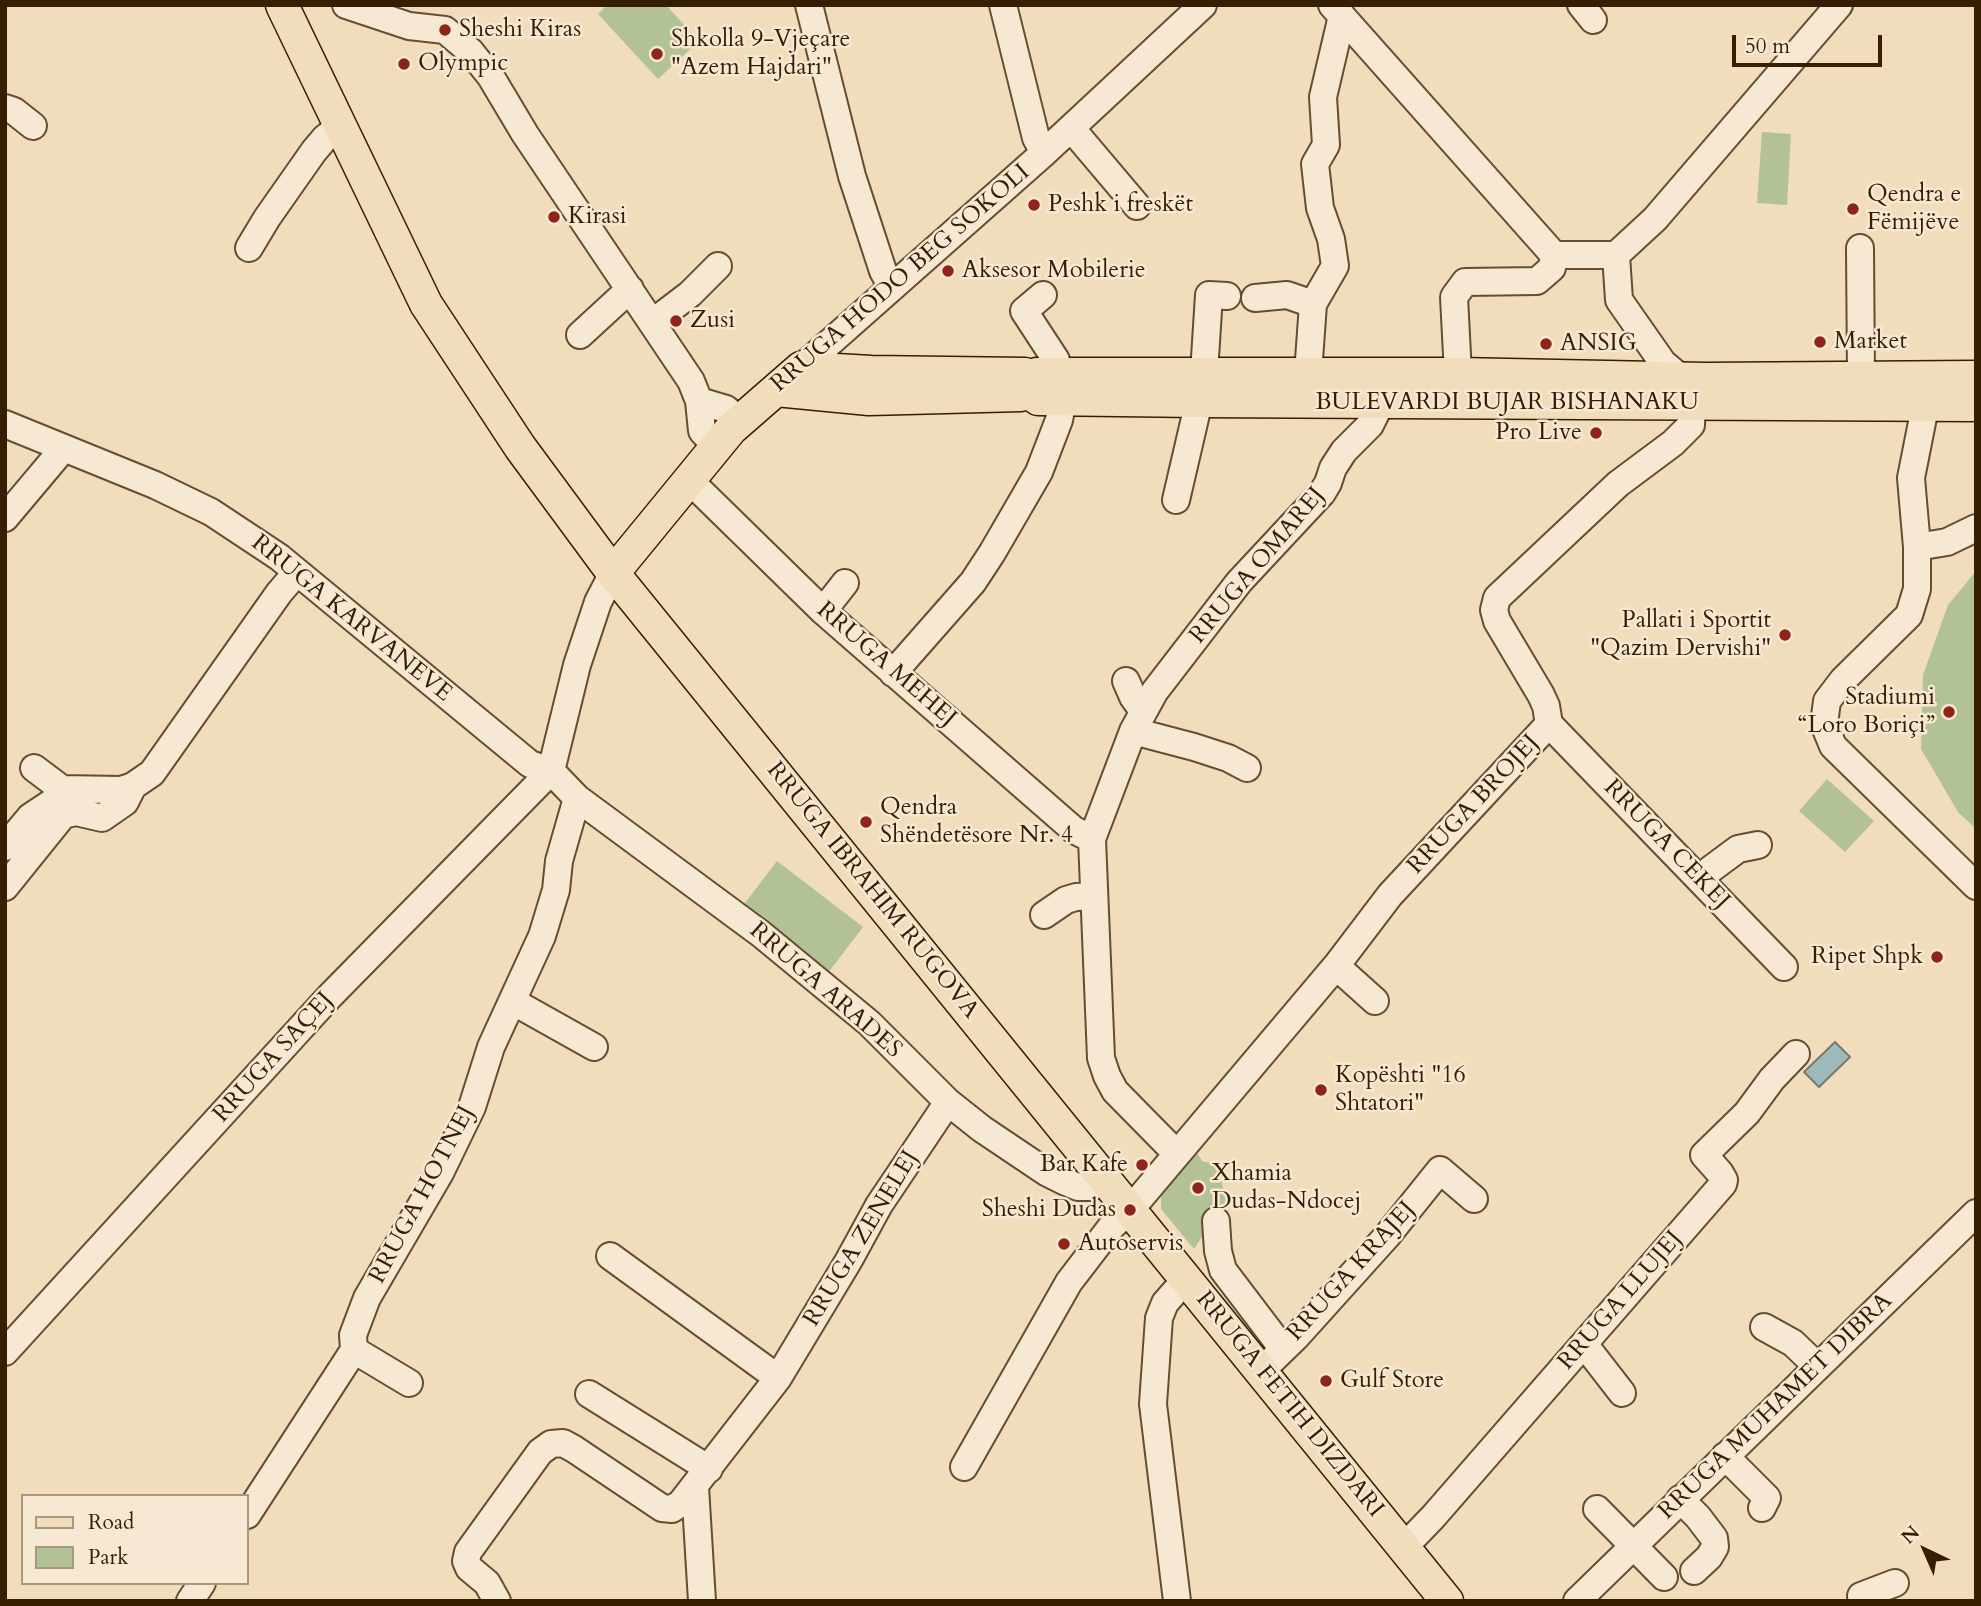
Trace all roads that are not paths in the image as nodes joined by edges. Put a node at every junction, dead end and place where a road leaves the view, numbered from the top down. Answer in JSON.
{"nodes":[{"id":1,"x":282,"y":5,"type":"edge"},
{"id":2,"x":346,"y":5,"type":"edge"},
{"id":3,"x":809,"y":5,"type":"edge"},
{"id":4,"x":1003,"y":5,"type":"edge"},
{"id":5,"x":1202,"y":5,"type":"edge"},
{"id":6,"x":1839,"y":5,"type":"edge"},
{"id":7,"x":1337,"y":11,"type":"edge"},
{"id":8,"x":444,"y":18,"type":"edge"},
{"id":9,"x":5,"y":108,"type":"edge"},
{"id":10,"x":33,"y":126,"type":"dead end"},
{"id":11,"x":339,"y":127,"type":"junction"},
{"id":12,"x":1071,"y":128,"type":"junction"},
{"id":13,"x":1044,"y":153,"type":"junction"},
{"id":14,"x":1137,"y":206,"type":"dead end"},
{"id":15,"x":249,"y":248,"type":"dead end"},
{"id":16,"x":1860,"y":248,"type":"dead end"},
{"id":17,"x":1555,"y":255,"type":"junction"},
{"id":18,"x":1616,"y":255,"type":"junction"},
{"id":19,"x":718,"y":266,"type":"dead end"},
{"id":20,"x":891,"y":286,"type":"junction"},
{"id":21,"x":630,"y":289,"type":"junction"},
{"id":22,"x":1043,"y":295,"type":"dead end"},
{"id":23,"x":1227,"y":296,"type":"dead end"},
{"id":24,"x":1255,"y":298,"type":"dead end"},
{"id":25,"x":1313,"y":304,"type":"junction"},
{"id":26,"x":652,"y":323,"type":"junction"},
{"id":27,"x":580,"y":335,"type":"dead end"},
{"id":28,"x":801,"y":368,"type":"junction"},
{"id":29,"x":1308,"y":374,"type":"junction"},
{"id":30,"x":1458,"y":374,"type":"junction"},
{"id":31,"x":1861,"y":377,"type":"junction"},
{"id":32,"x":1976,"y":377,"type":"edge"},
{"id":33,"x":1040,"y":386,"type":"junction"},
{"id":34,"x":1202,"y":387,"type":"junction"},
{"id":35,"x":1378,"y":388,"type":"junction"},
{"id":36,"x":776,"y":390,"type":"junction"},
{"id":37,"x":1928,"y":390,"type":"junction"},
{"id":38,"x":1687,"y":391,"type":"junction"},
{"id":39,"x":1976,"y":405,"type":"edge"},
{"id":40,"x":5,"y":425,"type":"edge"},
{"id":41,"x":729,"y":432,"type":"junction"},
{"id":42,"x":63,"y":449,"type":"junction"},
{"id":43,"x":689,"y":480,"type":"junction"},
{"id":44,"x":1177,"y":500,"type":"dead end"},
{"id":45,"x":5,"y":518,"type":"edge"},
{"id":46,"x":1976,"y":528,"type":"edge"},
{"id":47,"x":1917,"y":547,"type":"junction"},
{"id":48,"x":297,"y":572,"type":"junction"},
{"id":49,"x":613,"y":573,"type":"junction"},
{"id":50,"x":845,"y":583,"type":"dead end"},
{"id":51,"x":823,"y":611,"type":"junction"},
{"id":52,"x":893,"y":673,"type":"junction"},
{"id":53,"x":1126,"y":681,"type":"dead end"},
{"id":54,"x":1138,"y":721,"type":"junction"},
{"id":55,"x":1549,"y":724,"type":"junction"},
{"id":56,"x":34,"y":768,"type":"dead end"},
{"id":57,"x":1247,"y":768,"type":"dead end"},
{"id":58,"x":551,"y":771,"type":"junction"},
{"id":59,"x":132,"y":786,"type":"junction"},
{"id":60,"x":65,"y":790,"type":"junction"},
{"id":61,"x":577,"y":798,"type":"junction"},
{"id":62,"x":1092,"y":839,"type":"junction"},
{"id":63,"x":1758,"y":845,"type":"dead end"},
{"id":64,"x":5,"y":847,"type":"edge"},
{"id":65,"x":1700,"y":880,"type":"junction"},
{"id":66,"x":1976,"y":886,"type":"edge"},
{"id":67,"x":5,"y":887,"type":"edge"},
{"id":68,"x":1094,"y":896,"type":"junction"},
{"id":69,"x":1044,"y":915,"type":"dead end"},
{"id":70,"x":1335,"y":966,"type":"junction"},
{"id":71,"x":1784,"y":967,"type":"dead end"},
{"id":72,"x":512,"y":1001,"type":"junction"},
{"id":73,"x":1375,"y":1001,"type":"dead end"},
{"id":74,"x":594,"y":1047,"type":"dead end"},
{"id":75,"x":1796,"y":1054,"type":"dead end"},
{"id":76,"x":948,"y":1102,"type":"junction"},
{"id":77,"x":1177,"y":1154,"type":"junction"},
{"id":78,"x":1108,"y":1181,"type":"junction"},
{"id":79,"x":1474,"y":1199,"type":"dead end"},
{"id":80,"x":1130,"y":1210,"type":"junction"},
{"id":81,"x":1976,"y":1213,"type":"edge"},
{"id":82,"x":1216,"y":1221,"type":"dead end"},
{"id":83,"x":610,"y":1256,"type":"dead end"},
{"id":84,"x":1187,"y":1278,"type":"junction"},
{"id":85,"x":1764,"y":1327,"type":"dead end"},
{"id":86,"x":1584,"y":1344,"type":"junction"},
{"id":87,"x":354,"y":1350,"type":"junction"},
{"id":88,"x":5,"y":1352,"type":"edge"},
{"id":89,"x":1272,"y":1360,"type":"junction"},
{"id":90,"x":1817,"y":1366,"type":"junction"},
{"id":91,"x":778,"y":1378,"type":"junction"},
{"id":92,"x":409,"y":1383,"type":"dead end"},
{"id":93,"x":1622,"y":1393,"type":"dead end"},
{"id":94,"x":590,"y":1394,"type":"dead end"},
{"id":95,"x":1725,"y":1456,"type":"junction"},
{"id":96,"x":964,"y":1466,"type":"dead end"},
{"id":97,"x":702,"y":1478,"type":"junction"},
{"id":98,"x":1680,"y":1499,"type":"junction"},
{"id":99,"x":1762,"y":1508,"type":"dead end"},
{"id":100,"x":1597,"y":1509,"type":"dead end"},
{"id":101,"x":248,"y":1512,"type":"edge"},
{"id":102,"x":1633,"y":1546,"type":"junction"},
{"id":103,"x":1404,"y":1547,"type":"junction"},
{"id":104,"x":1694,"y":1571,"type":"dead end"},
{"id":105,"x":1664,"y":1577,"type":"dead end"},
{"id":106,"x":201,"y":1585,"type":"edge"},
{"id":107,"x":1897,"y":1587,"type":"edge"},
{"id":108,"x":1861,"y":1596,"type":"dead end"},
{"id":109,"x":1444,"y":1599,"type":"edge"},
{"id":110,"x":190,"y":1601,"type":"edge"},
{"id":111,"x":497,"y":1601,"type":"edge"},
{"id":112,"x":702,"y":1601,"type":"edge"},
{"id":113,"x":1177,"y":1601,"type":"edge"},
{"id":114,"x":1577,"y":1601,"type":"edge"}],
"edges":[{"from":1,"to":11,"type":"main road","name":"RRUGA IBRAHIM RUGOVA"},
{"from":2,"to":8,"type":"street"},
{"from":3,"to":20,"type":"street"},
{"from":4,"to":13,"type":"street"},
{"from":5,"to":12,"type":"street","name":"RRUGA HODO BEG SOKOLI"},
{"from":6,"to":18,"type":"street"},
{"from":7,"to":17,"type":"street"},
{"from":7,"to":25,"type":"street"},
{"from":8,"to":21,"type":"street"},
{"from":9,"to":10,"type":"street"},
{"from":11,"to":15,"type":"street"},
{"from":11,"to":49,"type":"main road","name":"RRUGA IBRAHIM RUGOVA"},
{"from":12,"to":13,"type":"street","name":"RRUGA HODO BEG SOKOLI"},
{"from":12,"to":14,"type":"street"},
{"from":13,"to":20,"type":"street","name":"RRUGA HODO BEG SOKOLI"},
{"from":16,"to":31,"type":"street"},
{"from":17,"to":18,"type":"street"},
{"from":17,"to":30,"type":"street"},
{"from":18,"to":38,"type":"street"},
{"from":19,"to":26,"type":"street"},
{"from":20,"to":28,"type":"street","name":"RRUGA HODO BEG SOKOLI"},
{"from":21,"to":26,"type":"street"},
{"from":21,"to":27,"type":"street"},
{"from":22,"to":33,"type":"street"},
{"from":23,"to":34,"type":"street"},
{"from":24,"to":25,"type":"street"},
{"from":25,"to":29,"type":"street"},
{"from":26,"to":41,"type":"street"},
{"from":28,"to":33,"type":"main road","name":"BULEVARDI BUJAR BISHANAKU"},
{"from":28,"to":36,"type":"main road","name":"RRUGA HODO BEG SOKOLI"},
{"from":29,"to":34,"type":"main road","name":"BULEVARDI BUJAR BISHANAKU"},
{"from":29,"to":35,"type":"main road","name":"BULEVARDI BUJAR BISHANAKU"},
{"from":30,"to":35,"type":"main road","name":"BULEVARDI BUJAR BISHANAKU"},
{"from":30,"to":38,"type":"main road","name":"BULEVARDI BUJAR BISHANAKU"},
{"from":31,"to":37,"type":"main road","name":"BULEVARDI BUJAR BISHANAKU"},
{"from":31,"to":38,"type":"main road","name":"BULEVARDI BUJAR BISHANAKU"},
{"from":32,"to":37,"type":"main road","name":"BULEVARDI BUJAR BISHANAKU"},
{"from":33,"to":34,"type":"main road","name":"BULEVARDI BUJAR BISHANAKU"},
{"from":33,"to":36,"type":"main road","name":"BULEVARDI BUJAR BISHANAKU"},
{"from":33,"to":52,"type":"street"},
{"from":34,"to":35,"type":"main road","name":"BULEVARDI BUJAR BISHANAKU"},
{"from":34,"to":44,"type":"street"},
{"from":35,"to":38,"type":"main road","name":"BULEVARDI BUJAR BISHANAKU"},
{"from":35,"to":54,"type":"street","name":"RRUGA OMAREJ"},
{"from":36,"to":41,"type":"main road","name":"RRUGA HODO BEG SOKOLI"},
{"from":37,"to":38,"type":"main road","name":"BULEVARDI BUJAR BISHANAKU"},
{"from":37,"to":39,"type":"main road","name":"BULEVARDI BUJAR BISHANAKU"},
{"from":37,"to":47,"type":"street"},
{"from":38,"to":55,"type":"street","name":"RRUGA BROJEJ"},
{"from":40,"to":42,"type":"street","name":"RRUGA KARVANEVE"},
{"from":41,"to":43,"type":"main road"},
{"from":42,"to":45,"type":"street"},
{"from":42,"to":48,"type":"street","name":"RRUGA KARVANEVE"},
{"from":43,"to":49,"type":"main road"},
{"from":43,"to":51,"type":"street","name":"RRUGA MEHEJ"},
{"from":46,"to":47,"type":"street"},
{"from":47,"to":66,"type":"street"},
{"from":48,"to":58,"type":"street","name":"RRUGA KARVANEVE"},
{"from":48,"to":59,"type":"street"},
{"from":49,"to":58,"type":"street"},
{"from":49,"to":78,"type":"main road","name":"RRUGA IBRAHIM RUGOVA"},
{"from":50,"to":51,"type":"street"},
{"from":51,"to":52,"type":"street","name":"RRUGA MEHEJ"},
{"from":52,"to":62,"type":"street","name":"RRUGA MEHEJ"},
{"from":53,"to":54,"type":"street"},
{"from":54,"to":57,"type":"street"},
{"from":54,"to":62,"type":"street","name":"RRUGA OMAREJ"},
{"from":55,"to":65,"type":"street","name":"RRUGA CEKEJ"},
{"from":55,"to":70,"type":"street","name":"RRUGA BROJEJ"},
{"from":56,"to":60,"type":"street"},
{"from":58,"to":61,"type":"street","name":"RRUGA ARADES"},
{"from":58,"to":88,"type":"street","name":"RRUGA SAÇEJ"},
{"from":59,"to":60,"type":"street"},
{"from":59,"to":67,"type":"street"},
{"from":60,"to":64,"type":"street"},
{"from":61,"to":72,"type":"street","name":"RRUGA HOTNEJ"},
{"from":61,"to":76,"type":"street","name":"RRUGA ARADES"},
{"from":62,"to":68,"type":"street","name":"RRUGA OMAREJ"},
{"from":63,"to":65,"type":"street"},
{"from":65,"to":71,"type":"street","name":"RRUGA CEKEJ"},
{"from":68,"to":69,"type":"street"},
{"from":68,"to":77,"type":"street","name":"RRUGA OMAREJ"},
{"from":70,"to":73,"type":"street"},
{"from":70,"to":77,"type":"street","name":"RRUGA BROJEJ"},
{"from":72,"to":74,"type":"street"},
{"from":72,"to":87,"type":"street","name":"RRUGA HOTNEJ"},
{"from":75,"to":86,"type":"street","name":"RRUGA LLUJEJ"},
{"from":76,"to":78,"type":"street","name":"RRUGA ARADES"},
{"from":76,"to":91,"type":"street","name":"RRUGA ZENELEJ"},
{"from":77,"to":80,"type":"street","name":"RRUGA BROJEJ"},
{"from":78,"to":80,"type":"main road","name":"RRUGA IBRAHIM RUGOVA"},
{"from":79,"to":89,"type":"street","name":"RRUGA KRAJEJ"},
{"from":80,"to":84,"type":"main road","name":"RRUGA FETIH DIZDARI"},
{"from":80,"to":96,"type":"street","name":"RRUGA BROJEJ"},
{"from":81,"to":90,"type":"street","name":"RRUGA MUHAMET DIBRA"},
{"from":82,"to":89,"type":"street"},
{"from":83,"to":91,"type":"street"},
{"from":84,"to":89,"type":"main road","name":"RRUGA FETIH DIZDARI"},
{"from":84,"to":113,"type":"street"},
{"from":85,"to":90,"type":"street"},
{"from":86,"to":93,"type":"street"},
{"from":86,"to":103,"type":"street","name":"RRUGA LLUJEJ"},
{"from":87,"to":92,"type":"street"},
{"from":87,"to":101,"type":"street","name":"RRUGA HOTNEJ"},
{"from":89,"to":103,"type":"main road","name":"RRUGA FETIH DIZDARI"},
{"from":90,"to":95,"type":"street","name":"RRUGA MUHAMET DIBRA"},
{"from":91,"to":97,"type":"street","name":"RRUGA ZENELEJ"},
{"from":94,"to":97,"type":"street"},
{"from":95,"to":98,"type":"street","name":"RRUGA MUHAMET DIBRA"},
{"from":95,"to":99,"type":"street"},
{"from":97,"to":111,"type":"street","name":"RRUGA ZENELEJ"},
{"from":97,"to":112,"type":"street"},
{"from":98,"to":102,"type":"street","name":"RRUGA MUHAMET DIBRA"},
{"from":98,"to":104,"type":"street"},
{"from":100,"to":102,"type":"street"},
{"from":102,"to":105,"type":"street"},
{"from":102,"to":114,"type":"street","name":"RRUGA MUHAMET DIBRA"},
{"from":103,"to":109,"type":"main road","name":"RRUGA FETIH DIZDARI"},
{"from":106,"to":110,"type":"street"},
{"from":107,"to":108,"type":"street"}]}
